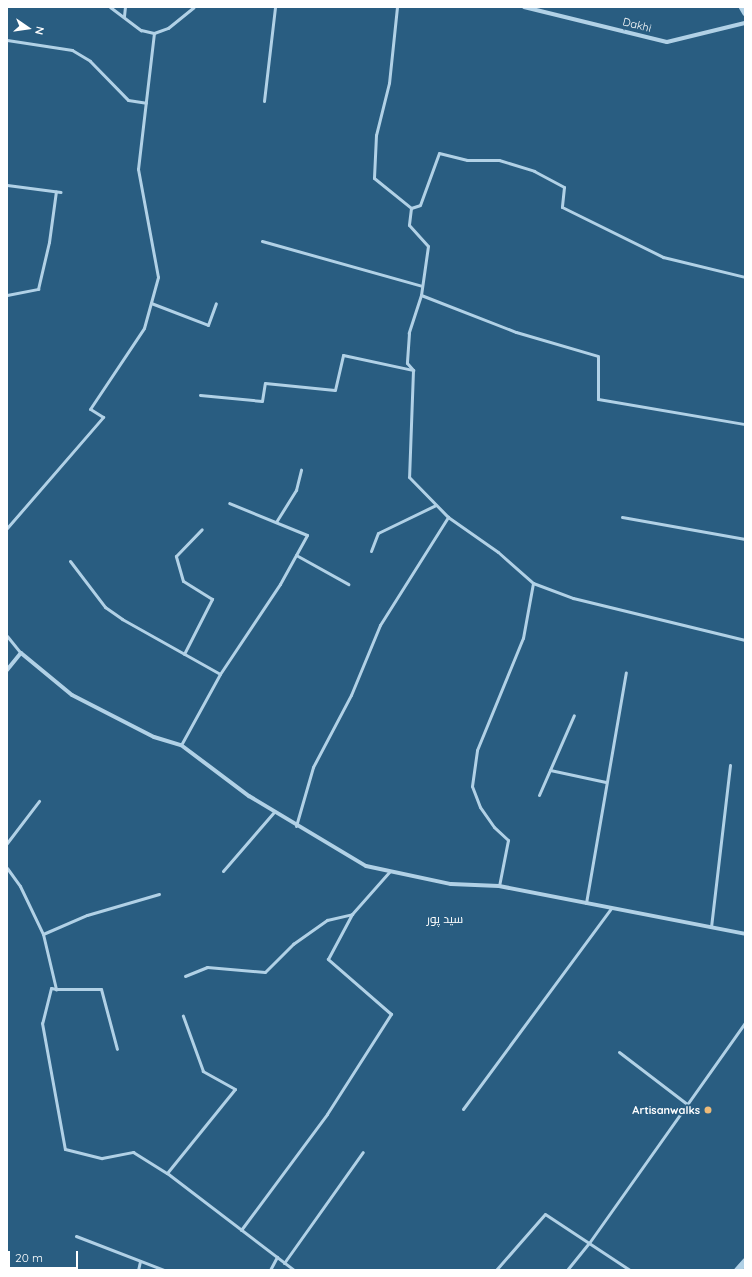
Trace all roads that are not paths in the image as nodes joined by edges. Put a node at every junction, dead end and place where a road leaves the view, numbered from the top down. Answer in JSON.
{"nodes":[{"id":1,"x":110,"y":7,"type":"edge"},
{"id":2,"x":125,"y":7,"type":"edge"},
{"id":3,"x":194,"y":7,"type":"edge"},
{"id":4,"x":275,"y":7,"type":"edge"},
{"id":5,"x":397,"y":7,"type":"edge"},
{"id":6,"x":524,"y":7,"type":"edge"},
{"id":7,"x":742,"y":7,"type":"edge"},
{"id":8,"x":745,"y":12,"type":"edge"},
{"id":9,"x":124,"y":16,"type":"junction"},
{"id":10,"x":745,"y":23,"type":"edge"},
{"id":11,"x":154,"y":33,"type":"junction"},
{"id":12,"x":7,"y":40,"type":"edge"},
{"id":13,"x":264,"y":101,"type":"dead end"},
{"id":14,"x":146,"y":104,"type":"junction"},
{"id":15,"x":7,"y":185,"type":"edge"},
{"id":16,"x":56,"y":191,"type":"junction"},
{"id":17,"x":61,"y":192,"type":"dead end"},
{"id":18,"x":411,"y":208,"type":"junction"},
{"id":19,"x":262,"y":241,"type":"dead end"},
{"id":20,"x":745,"y":277,"type":"edge"},
{"id":21,"x":422,"y":286,"type":"junction"},
{"id":22,"x":7,"y":294,"type":"edge"},
{"id":23,"x":421,"y":295,"type":"junction"},
{"id":24,"x":151,"y":303,"type":"junction"},
{"id":25,"x":216,"y":303,"type":"dead end"},
{"id":26,"x":413,"y":370,"type":"junction"},
{"id":27,"x":200,"y":395,"type":"dead end"},
{"id":28,"x":745,"y":424,"type":"edge"},
{"id":29,"x":301,"y":470,"type":"dead end"},
{"id":30,"x":229,"y":503,"type":"dead end"},
{"id":31,"x":436,"y":505,"type":"junction"},
{"id":32,"x":448,"y":517,"type":"junction"},
{"id":33,"x":622,"y":517,"type":"dead end"},
{"id":34,"x":276,"y":522,"type":"junction"},
{"id":35,"x":7,"y":528,"type":"edge"},
{"id":36,"x":202,"y":529,"type":"dead end"},
{"id":37,"x":745,"y":539,"type":"edge"},
{"id":38,"x":371,"y":551,"type":"dead end"},
{"id":39,"x":296,"y":555,"type":"junction"},
{"id":40,"x":70,"y":561,"type":"dead end"},
{"id":41,"x":533,"y":583,"type":"junction"},
{"id":42,"x":348,"y":584,"type":"dead end"},
{"id":43,"x":7,"y":636,"type":"edge"},
{"id":44,"x":745,"y":640,"type":"edge"},
{"id":45,"x":21,"y":653,"type":"junction"},
{"id":46,"x":184,"y":654,"type":"junction"},
{"id":47,"x":7,"y":670,"type":"edge"},
{"id":48,"x":626,"y":672,"type":"dead end"},
{"id":49,"x":220,"y":674,"type":"junction"},
{"id":50,"x":574,"y":715,"type":"dead end"},
{"id":51,"x":181,"y":745,"type":"junction"},
{"id":52,"x":730,"y":765,"type":"dead end"},
{"id":53,"x":550,"y":770,"type":"junction"},
{"id":54,"x":606,"y":782,"type":"junction"},
{"id":55,"x":539,"y":796,"type":"dead end"},
{"id":56,"x":39,"y":800,"type":"dead end"},
{"id":57,"x":274,"y":812,"type":"junction"},
{"id":58,"x":296,"y":826,"type":"junction"},
{"id":59,"x":7,"y":843,"type":"edge"},
{"id":60,"x":7,"y":868,"type":"edge"},
{"id":61,"x":223,"y":871,"type":"dead end"},
{"id":62,"x":390,"y":871,"type":"junction"},
{"id":63,"x":499,"y":886,"type":"junction"},
{"id":64,"x":159,"y":894,"type":"dead end"},
{"id":65,"x":586,"y":903,"type":"junction"},
{"id":66,"x":611,"y":908,"type":"junction"},
{"id":67,"x":352,"y":914,"type":"junction"},
{"id":68,"x":711,"y":927,"type":"junction"},
{"id":69,"x":43,"y":934,"type":"junction"},
{"id":70,"x":745,"y":934,"type":"edge"},
{"id":71,"x":184,"y":976,"type":"dead end"},
{"id":72,"x":56,"y":989,"type":"junction"},
{"id":73,"x":183,"y":1016,"type":"dead end"},
{"id":74,"x":745,"y":1023,"type":"edge"},
{"id":75,"x":117,"y":1049,"type":"dead end"},
{"id":76,"x":619,"y":1052,"type":"dead end"},
{"id":77,"x":687,"y":1104,"type":"junction"},
{"id":78,"x":463,"y":1109,"type":"dead end"},
{"id":79,"x":363,"y":1152,"type":"dead end"},
{"id":80,"x":167,"y":1173,"type":"junction"},
{"id":81,"x":242,"y":1230,"type":"junction"},
{"id":82,"x":76,"y":1236,"type":"dead end"},
{"id":83,"x":589,"y":1243,"type":"junction"},
{"id":84,"x":277,"y":1257,"type":"junction"},
{"id":85,"x":140,"y":1261,"type":"junction"},
{"id":86,"x":745,"y":1261,"type":"edge"},
{"id":87,"x":284,"y":1263,"type":"junction"},
{"id":88,"x":138,"y":1270,"type":"edge"},
{"id":89,"x":164,"y":1270,"type":"edge"},
{"id":90,"x":270,"y":1270,"type":"edge"},
{"id":91,"x":294,"y":1270,"type":"edge"},
{"id":92,"x":496,"y":1270,"type":"edge"},
{"id":93,"x":567,"y":1270,"type":"edge"},
{"id":94,"x":630,"y":1270,"type":"edge"},
{"id":95,"x":737,"y":1270,"type":"edge"}],
"edges":[{"from":1,"to":9,"type":"lane"},
{"from":2,"to":9,"type":"lane"},
{"from":3,"to":11,"type":"lane"},
{"from":4,"to":13,"type":"lane"},
{"from":5,"to":18,"type":"lane"},
{"from":6,"to":10,"type":"street","name":"Dakhi"},
{"from":7,"to":8,"type":"street"},
{"from":9,"to":11,"type":"lane"},
{"from":11,"to":14,"type":"lane"},
{"from":12,"to":14,"type":"lane"},
{"from":14,"to":24,"type":"lane"},
{"from":15,"to":16,"type":"lane"},
{"from":16,"to":17,"type":"lane"},
{"from":16,"to":22,"type":"lane"},
{"from":18,"to":20,"type":"lane"},
{"from":18,"to":21,"type":"lane"},
{"from":19,"to":21,"type":"lane"},
{"from":21,"to":23,"type":"lane"},
{"from":23,"to":26,"type":"lane"},
{"from":23,"to":28,"type":"lane"},
{"from":24,"to":25,"type":"lane"},
{"from":24,"to":35,"type":"lane"},
{"from":26,"to":27,"type":"lane"},
{"from":26,"to":31,"type":"lane"},
{"from":29,"to":34,"type":"lane"},
{"from":30,"to":34,"type":"lane"},
{"from":31,"to":32,"type":"lane"},
{"from":31,"to":38,"type":"lane"},
{"from":32,"to":41,"type":"lane"},
{"from":32,"to":58,"type":"lane"},
{"from":33,"to":37,"type":"lane"},
{"from":34,"to":39,"type":"lane"},
{"from":36,"to":46,"type":"lane"},
{"from":39,"to":42,"type":"lane"},
{"from":39,"to":49,"type":"lane"},
{"from":40,"to":46,"type":"lane"},
{"from":41,"to":44,"type":"lane"},
{"from":41,"to":63,"type":"lane"},
{"from":43,"to":45,"type":"lane"},
{"from":45,"to":47,"type":"street"},
{"from":45,"to":51,"type":"street"},
{"from":46,"to":49,"type":"lane"},
{"from":48,"to":54,"type":"lane"},
{"from":49,"to":51,"type":"lane"},
{"from":50,"to":53,"type":"lane"},
{"from":51,"to":57,"type":"street"},
{"from":52,"to":68,"type":"lane"},
{"from":53,"to":54,"type":"lane"},
{"from":53,"to":55,"type":"lane"},
{"from":54,"to":65,"type":"lane"},
{"from":56,"to":59,"type":"lane"},
{"from":57,"to":58,"type":"street"},
{"from":57,"to":61,"type":"lane"},
{"from":58,"to":62,"type":"street"},
{"from":60,"to":69,"type":"lane"},
{"from":62,"to":63,"type":"street"},
{"from":62,"to":67,"type":"lane"},
{"from":63,"to":65,"type":"street"},
{"from":64,"to":69,"type":"lane"},
{"from":65,"to":66,"type":"street"},
{"from":66,"to":68,"type":"street"},
{"from":66,"to":78,"type":"lane"},
{"from":67,"to":71,"type":"lane"},
{"from":67,"to":81,"type":"lane"},
{"from":68,"to":70,"type":"street"},
{"from":69,"to":72,"type":"lane"},
{"from":72,"to":75,"type":"lane"},
{"from":72,"to":80,"type":"lane"},
{"from":73,"to":80,"type":"lane"},
{"from":74,"to":77,"type":"lane"},
{"from":76,"to":77,"type":"lane"},
{"from":77,"to":83,"type":"lane"},
{"from":79,"to":87,"type":"lane"},
{"from":80,"to":81,"type":"lane"},
{"from":81,"to":84,"type":"lane"},
{"from":82,"to":85,"type":"lane"},
{"from":83,"to":92,"type":"lane"},
{"from":83,"to":93,"type":"lane"},
{"from":83,"to":94,"type":"lane"},
{"from":84,"to":87,"type":"lane"},
{"from":84,"to":90,"type":"lane"},
{"from":85,"to":88,"type":"lane"},
{"from":85,"to":89,"type":"lane"},
{"from":86,"to":95,"type":"street"},
{"from":87,"to":91,"type":"lane"}]}
